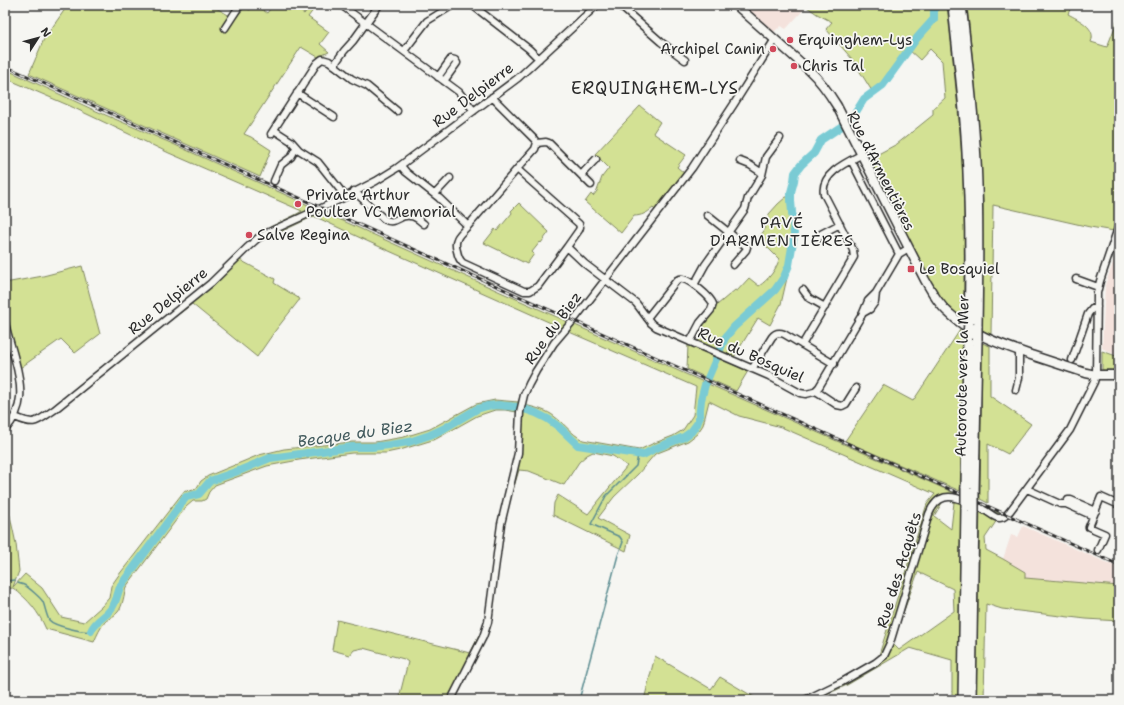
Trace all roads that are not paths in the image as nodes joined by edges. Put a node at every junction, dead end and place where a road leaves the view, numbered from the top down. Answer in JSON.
{"nodes":[{"id":1,"x":240,"y":5,"type":"edge"},
{"id":2,"x":341,"y":5,"type":"edge"},
{"id":3,"x":379,"y":5,"type":"edge"},
{"id":4,"x":453,"y":5,"type":"edge"},
{"id":5,"x":472,"y":5,"type":"edge"},
{"id":6,"x":598,"y":5,"type":"edge"},
{"id":7,"x":619,"y":5,"type":"edge"},
{"id":8,"x":731,"y":5,"type":"edge"},
{"id":9,"x":736,"y":5,"type":"edge"},
{"id":10,"x":953,"y":5,"type":"edge"},
{"id":11,"x":961,"y":5,"type":"edge"},
{"id":12,"x":365,"y":22,"type":"junction"},
{"id":13,"x":225,"y":28,"type":"dead end"},
{"id":14,"x":774,"y":40,"type":"junction"},
{"id":15,"x":404,"y":52,"type":"junction"},
{"id":16,"x":539,"y":59,"type":"junction"},
{"id":17,"x":685,"y":60,"type":"dead end"},
{"id":18,"x":334,"y":64,"type":"junction"},
{"id":19,"x":438,"y":77,"type":"junction"},
{"id":20,"x":444,"y":81,"type":"junction"},
{"id":21,"x":297,"y":93,"type":"junction"},
{"id":22,"x":492,"y":97,"type":"junction"},
{"id":23,"x":397,"y":111,"type":"dead end"},
{"id":24,"x":474,"y":111,"type":"junction"},
{"id":25,"x":334,"y":117,"type":"dead end"},
{"id":26,"x":780,"y":138,"type":"dead end"},
{"id":27,"x":537,"y":143,"type":"junction"},
{"id":28,"x":296,"y":148,"type":"junction"},
{"id":29,"x":857,"y":157,"type":"junction"},
{"id":30,"x":596,"y":159,"type":"dead end"},
{"id":31,"x":740,"y":161,"type":"dead end"},
{"id":32,"x":401,"y":166,"type":"junction"},
{"id":33,"x":517,"y":169,"type":"junction"},
{"id":34,"x":762,"y":173,"type":"junction"},
{"id":35,"x":581,"y":175,"type":"junction"},
{"id":36,"x":450,"y":178,"type":"dead end"},
{"id":37,"x":274,"y":181,"type":"dead end"},
{"id":38,"x":591,"y":185,"type":"dead end"},
{"id":39,"x":354,"y":191,"type":"junction"},
{"id":40,"x":435,"y":194,"type":"junction"},
{"id":41,"x":345,"y":196,"type":"junction"},
{"id":42,"x":707,"y":215,"type":"dead end"},
{"id":43,"x":424,"y":224,"type":"dead end"},
{"id":44,"x":840,"y":224,"type":"junction"},
{"id":45,"x":1119,"y":225,"type":"edge"},
{"id":46,"x":468,"y":226,"type":"junction"},
{"id":47,"x":729,"y":232,"type":"junction"},
{"id":48,"x":817,"y":240,"type":"dead end"},
{"id":49,"x":567,"y":247,"type":"junction"},
{"id":50,"x":905,"y":251,"type":"junction"},
{"id":51,"x":732,"y":265,"type":"dead end"},
{"id":52,"x":1076,"y":279,"type":"dead end"},
{"id":53,"x":605,"y":280,"type":"junction"},
{"id":54,"x":694,"y":285,"type":"junction"},
{"id":55,"x":1098,"y":287,"type":"junction"},
{"id":56,"x":803,"y":290,"type":"dead end"},
{"id":57,"x":825,"y":307,"type":"junction"},
{"id":58,"x":1097,"y":307,"type":"junction"},
{"id":59,"x":647,"y":318,"type":"junction"},
{"id":60,"x":5,"y":324,"type":"edge"},
{"id":61,"x":973,"y":325,"type":"junction"},
{"id":62,"x":690,"y":342,"type":"junction"},
{"id":63,"x":802,"y":345,"type":"junction"},
{"id":64,"x":1019,"y":351,"type":"junction"},
{"id":65,"x":1072,"y":360,"type":"dead end"},
{"id":66,"x":834,"y":364,"type":"junction"},
{"id":67,"x":752,"y":369,"type":"junction"},
{"id":68,"x":1096,"y":375,"type":"junction"},
{"id":69,"x":1119,"y":375,"type":"edge"},
{"id":70,"x":856,"y":388,"type":"dead end"},
{"id":71,"x":1016,"y":390,"type":"dead end"},
{"id":72,"x":816,"y":391,"type":"junction"},
{"id":73,"x":15,"y":417,"type":"junction"},
{"id":74,"x":5,"y":430,"type":"edge"},
{"id":75,"x":1026,"y":489,"type":"junction"},
{"id":76,"x":1119,"y":505,"type":"edge"},
{"id":77,"x":970,"y":509,"type":"junction"},
{"id":78,"x":1095,"y":513,"type":"junction"},
{"id":79,"x":1098,"y":550,"type":"dead end"},
{"id":80,"x":451,"y":700,"type":"edge"},
{"id":81,"x":805,"y":700,"type":"edge"},
{"id":82,"x":963,"y":700,"type":"edge"},
{"id":83,"x":971,"y":700,"type":"edge"}],
"edges":[{"from":1,"to":13,"type":"street"},
{"from":2,"to":12,"type":"street"},
{"from":3,"to":12,"type":"street"},
{"from":4,"to":15,"type":"street"},
{"from":5,"to":16,"type":"street"},
{"from":6,"to":16,"type":"street","name":"Rue Delpierre"},
{"from":7,"to":17,"type":"street"},
{"from":8,"to":14,"type":"main road","name":"Rue d'Armentières"},
{"from":9,"to":14,"type":"main road","name":"Rue d'Armentières"},
{"from":10,"to":61,"type":"highway"},
{"from":11,"to":61,"type":"highway","name":"Autoroute vers la Mer"},
{"from":12,"to":15,"type":"street"},
{"from":12,"to":18,"type":"street"},
{"from":14,"to":29,"type":"main road","name":"Rue d'Armentières"},
{"from":14,"to":53,"type":"street","name":"Rue du Biez"},
{"from":15,"to":19,"type":"street"},
{"from":16,"to":22,"type":"street","name":"Rue Delpierre"},
{"from":18,"to":21,"type":"street"},
{"from":18,"to":23,"type":"street"},
{"from":19,"to":20,"type":"street"},
{"from":19,"to":20,"type":"street"},
{"from":20,"to":24,"type":"street"},
{"from":21,"to":25,"type":"street"},
{"from":21,"to":28,"type":"street"},
{"from":22,"to":24,"type":"street","name":"Rue Delpierre"},
{"from":22,"to":27,"type":"street"},
{"from":24,"to":32,"type":"street","name":"Rue Delpierre"},
{"from":26,"to":34,"type":"street"},
{"from":27,"to":33,"type":"street"},
{"from":27,"to":35,"type":"street"},
{"from":28,"to":37,"type":"street"},
{"from":28,"to":41,"type":"street"},
{"from":29,"to":44,"type":"street"},
{"from":29,"to":50,"type":"main road","name":"Rue d'Armentières"},
{"from":29,"to":50,"type":"street","name":"Rue d'Armentières"},
{"from":30,"to":35,"type":"street"},
{"from":31,"to":34,"type":"street"},
{"from":32,"to":39,"type":"street","name":"Rue Delpierre"},
{"from":32,"to":40,"type":"street"},
{"from":33,"to":46,"type":"street"},
{"from":33,"to":49,"type":"street"},
{"from":34,"to":47,"type":"street"},
{"from":35,"to":38,"type":"street"},
{"from":36,"to":40,"type":"street"},
{"from":39,"to":41,"type":"street","name":"Rue Delpierre"},
{"from":39,"to":43,"type":"street"},
{"from":40,"to":46,"type":"street"},
{"from":41,"to":73,"type":"street","name":"Rue Delpierre"},
{"from":42,"to":47,"type":"street"},
{"from":44,"to":48,"type":"street"},
{"from":44,"to":57,"type":"street"},
{"from":45,"to":55,"type":"street"},
{"from":46,"to":49,"type":"street"},
{"from":47,"to":51,"type":"street"},
{"from":47,"to":54,"type":"street"},
{"from":49,"to":53,"type":"street","name":"Rue du Bosquiel"},
{"from":50,"to":64,"type":"main road","name":"Rue d'Armentières"},
{"from":50,"to":66,"type":"street","name":"Rue du Bosquiel"},
{"from":52,"to":55,"type":"street"},
{"from":53,"to":59,"type":"street","name":"Rue du Bosquiel"},
{"from":53,"to":80,"type":"street","name":"Rue du Biez"},
{"from":54,"to":59,"type":"street"},
{"from":54,"to":62,"type":"street"},
{"from":55,"to":58,"type":"street"},
{"from":56,"to":57,"type":"street"},
{"from":57,"to":63,"type":"street"},
{"from":58,"to":65,"type":"street"},
{"from":58,"to":68,"type":"street"},
{"from":59,"to":62,"type":"street","name":"Rue du Bosquiel"},
{"from":60,"to":73,"type":"street"},
{"from":61,"to":77,"type":"highway","bridge":true},
{"from":62,"to":67,"type":"street","name":"Rue du Bosquiel"},
{"from":63,"to":66,"type":"street"},
{"from":63,"to":67,"type":"street"},
{"from":64,"to":68,"type":"main road","name":"Rue d'Armentières"},
{"from":64,"to":71,"type":"street"},
{"from":66,"to":72,"type":"street","name":"Rue du Bosquiel"},
{"from":67,"to":72,"type":"street","name":"Rue du Bosquiel"},
{"from":68,"to":69,"type":"main road","name":"Rue d'Armentières"},
{"from":68,"to":75,"type":"street","name":"Rue des Acquêts"},
{"from":70,"to":72,"type":"street"},
{"from":73,"to":74,"type":"street"},
{"from":75,"to":78,"type":"street"},
{"from":75,"to":81,"type":"street","name":"Rue des Acquêts"},
{"from":76,"to":78,"type":"street"},
{"from":77,"to":82,"type":"highway"},
{"from":77,"to":83,"type":"highway"},
{"from":78,"to":79,"type":"street"}]}
